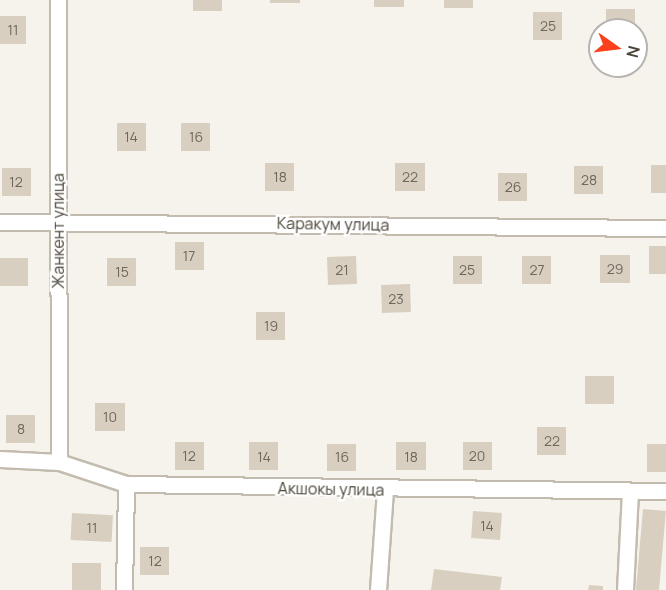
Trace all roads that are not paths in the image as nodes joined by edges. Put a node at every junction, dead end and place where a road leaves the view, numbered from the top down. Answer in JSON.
{"nodes":[{"id":1,"x":58,"y":0,"type":"edge"},
{"id":2,"x":59,"y":221,"type":"junction"},
{"id":3,"x":0,"y":222,"type":"edge"},
{"id":4,"x":666,"y":228,"type":"edge"},
{"id":5,"x":0,"y":459,"type":"edge"},
{"id":6,"x":59,"y":462,"type":"junction"},
{"id":7,"x":126,"y":484,"type":"junction"},
{"id":8,"x":385,"y":490,"type":"junction"},
{"id":9,"x":666,"y":491,"type":"edge"},
{"id":10,"x":630,"y":492,"type":"junction"},
{"id":11,"x":124,"y":590,"type":"edge"},
{"id":12,"x":378,"y":590,"type":"edge"},
{"id":13,"x":625,"y":590,"type":"edge"}],
"edges":[{"from":1,"to":2,"type":"street","name":"Жанкент улица"},
{"from":2,"to":3,"type":"street","name":"Каракум улица"},
{"from":2,"to":4,"type":"street","name":"Каракум улица"},
{"from":2,"to":6,"type":"street","name":"Жанкент улица"},
{"from":5,"to":6,"type":"street","name":"Акшокы улица"},
{"from":6,"to":7,"type":"street","name":"Акшокы улица"},
{"from":7,"to":8,"type":"street","name":"Акшокы улица"},
{"from":7,"to":11,"type":"street"},
{"from":8,"to":10,"type":"street","name":"Акшокы улица"},
{"from":8,"to":12,"type":"street"},
{"from":9,"to":10,"type":"street","name":"Акшокы улица"},
{"from":10,"to":13,"type":"street"}]}
